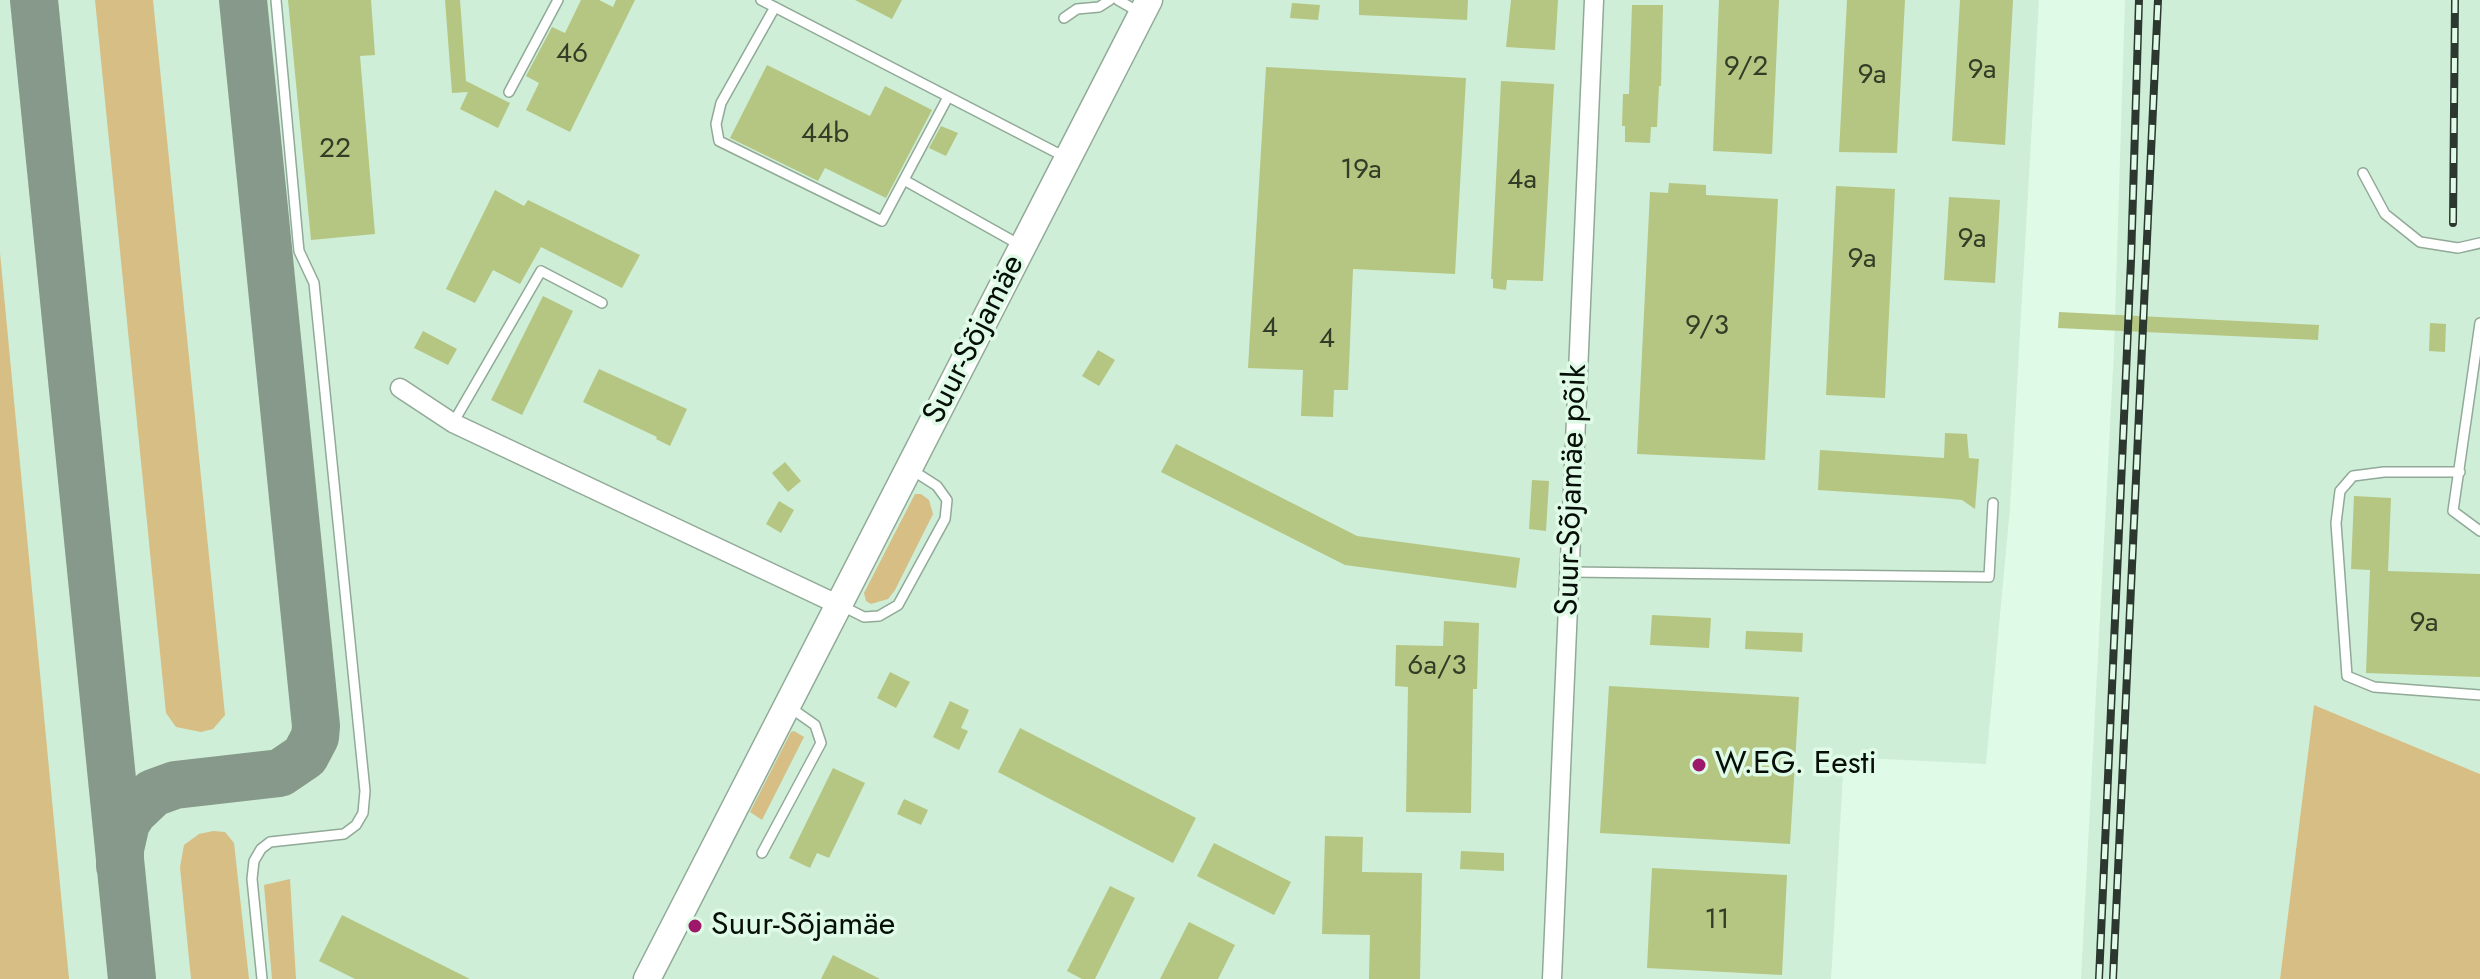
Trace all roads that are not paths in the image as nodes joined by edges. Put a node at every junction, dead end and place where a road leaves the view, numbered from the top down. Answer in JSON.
{"nodes":[{"id":1,"x":276,"y":0,"type":"edge"},
{"id":2,"x":558,"y":0,"type":"edge"},
{"id":3,"x":761,"y":0,"type":"edge"},
{"id":4,"x":1110,"y":0,"type":"edge"},
{"id":5,"x":1118,"y":0,"type":"edge"},
{"id":6,"x":1594,"y":0,"type":"edge"},
{"id":7,"x":775,"y":7,"type":"junction"},
{"id":8,"x":1145,"y":7,"type":"edge"},
{"id":9,"x":1064,"y":18,"type":"dead end"},
{"id":10,"x":509,"y":92,"type":"dead end"},
{"id":11,"x":948,"y":97,"type":"junction"},
{"id":12,"x":1068,"y":158,"type":"junction"},
{"id":13,"x":2363,"y":173,"type":"dead end"},
{"id":14,"x":904,"y":180,"type":"junction"},
{"id":15,"x":2480,"y":243,"type":"edge"},
{"id":16,"x":1023,"y":246,"type":"junction"},
{"id":17,"x":602,"y":303,"type":"dead end"},
{"id":18,"x":2480,"y":323,"type":"edge"},
{"id":19,"x":400,"y":388,"type":"dead end"},
{"id":20,"x":453,"y":423,"type":"junction"},
{"id":21,"x":909,"y":468,"type":"junction"},
{"id":22,"x":2460,"y":472,"type":"junction"},
{"id":23,"x":1993,"y":503,"type":"dead end"},
{"id":24,"x":2480,"y":531,"type":"edge"},
{"id":25,"x":1569,"y":572,"type":"junction"},
{"id":26,"x":839,"y":605,"type":"junction"},
{"id":27,"x":2480,"y":695,"type":"edge"},
{"id":28,"x":787,"y":706,"type":"junction"},
{"id":29,"x":762,"y":853,"type":"dead end"},
{"id":30,"x":262,"y":979,"type":"edge"},
{"id":31,"x":647,"y":979,"type":"edge"},
{"id":32,"x":1552,"y":979,"type":"edge"}],
"edges":[{"from":1,"to":30,"type":"lane"},
{"from":2,"to":10,"type":"lane"},
{"from":3,"to":7,"type":"lane"},
{"from":4,"to":9,"type":"lane"},
{"from":5,"to":8,"type":"lane"},
{"from":6,"to":25,"type":"street","name":"Suur-Sõjamäe põik"},
{"from":7,"to":11,"type":"lane"},
{"from":7,"to":14,"type":"lane"},
{"from":8,"to":12,"type":"main road","name":"Suur-Sõjamäe"},
{"from":11,"to":12,"type":"lane"},
{"from":11,"to":14,"type":"lane"},
{"from":12,"to":16,"type":"main road","name":"Suur-Sõjamäe"},
{"from":13,"to":15,"type":"lane"},
{"from":14,"to":16,"type":"lane"},
{"from":16,"to":21,"type":"main road","name":"Suur-Sõjamäe"},
{"from":17,"to":20,"type":"lane"},
{"from":18,"to":22,"type":"lane"},
{"from":19,"to":20,"type":"street"},
{"from":20,"to":26,"type":"street"},
{"from":21,"to":26,"type":"main road","name":"Suur-Sõjamäe"},
{"from":21,"to":26,"type":"lane"},
{"from":22,"to":24,"type":"lane"},
{"from":22,"to":27,"type":"lane"},
{"from":23,"to":25,"type":"lane"},
{"from":25,"to":32,"type":"street","name":"Suur-Sõjamäe põik"},
{"from":26,"to":28,"type":"main road","name":"Suur-Sõjamäe"},
{"from":28,"to":29,"type":"lane"},
{"from":28,"to":31,"type":"main road","name":"Suur-Sõjamäe"}]}
